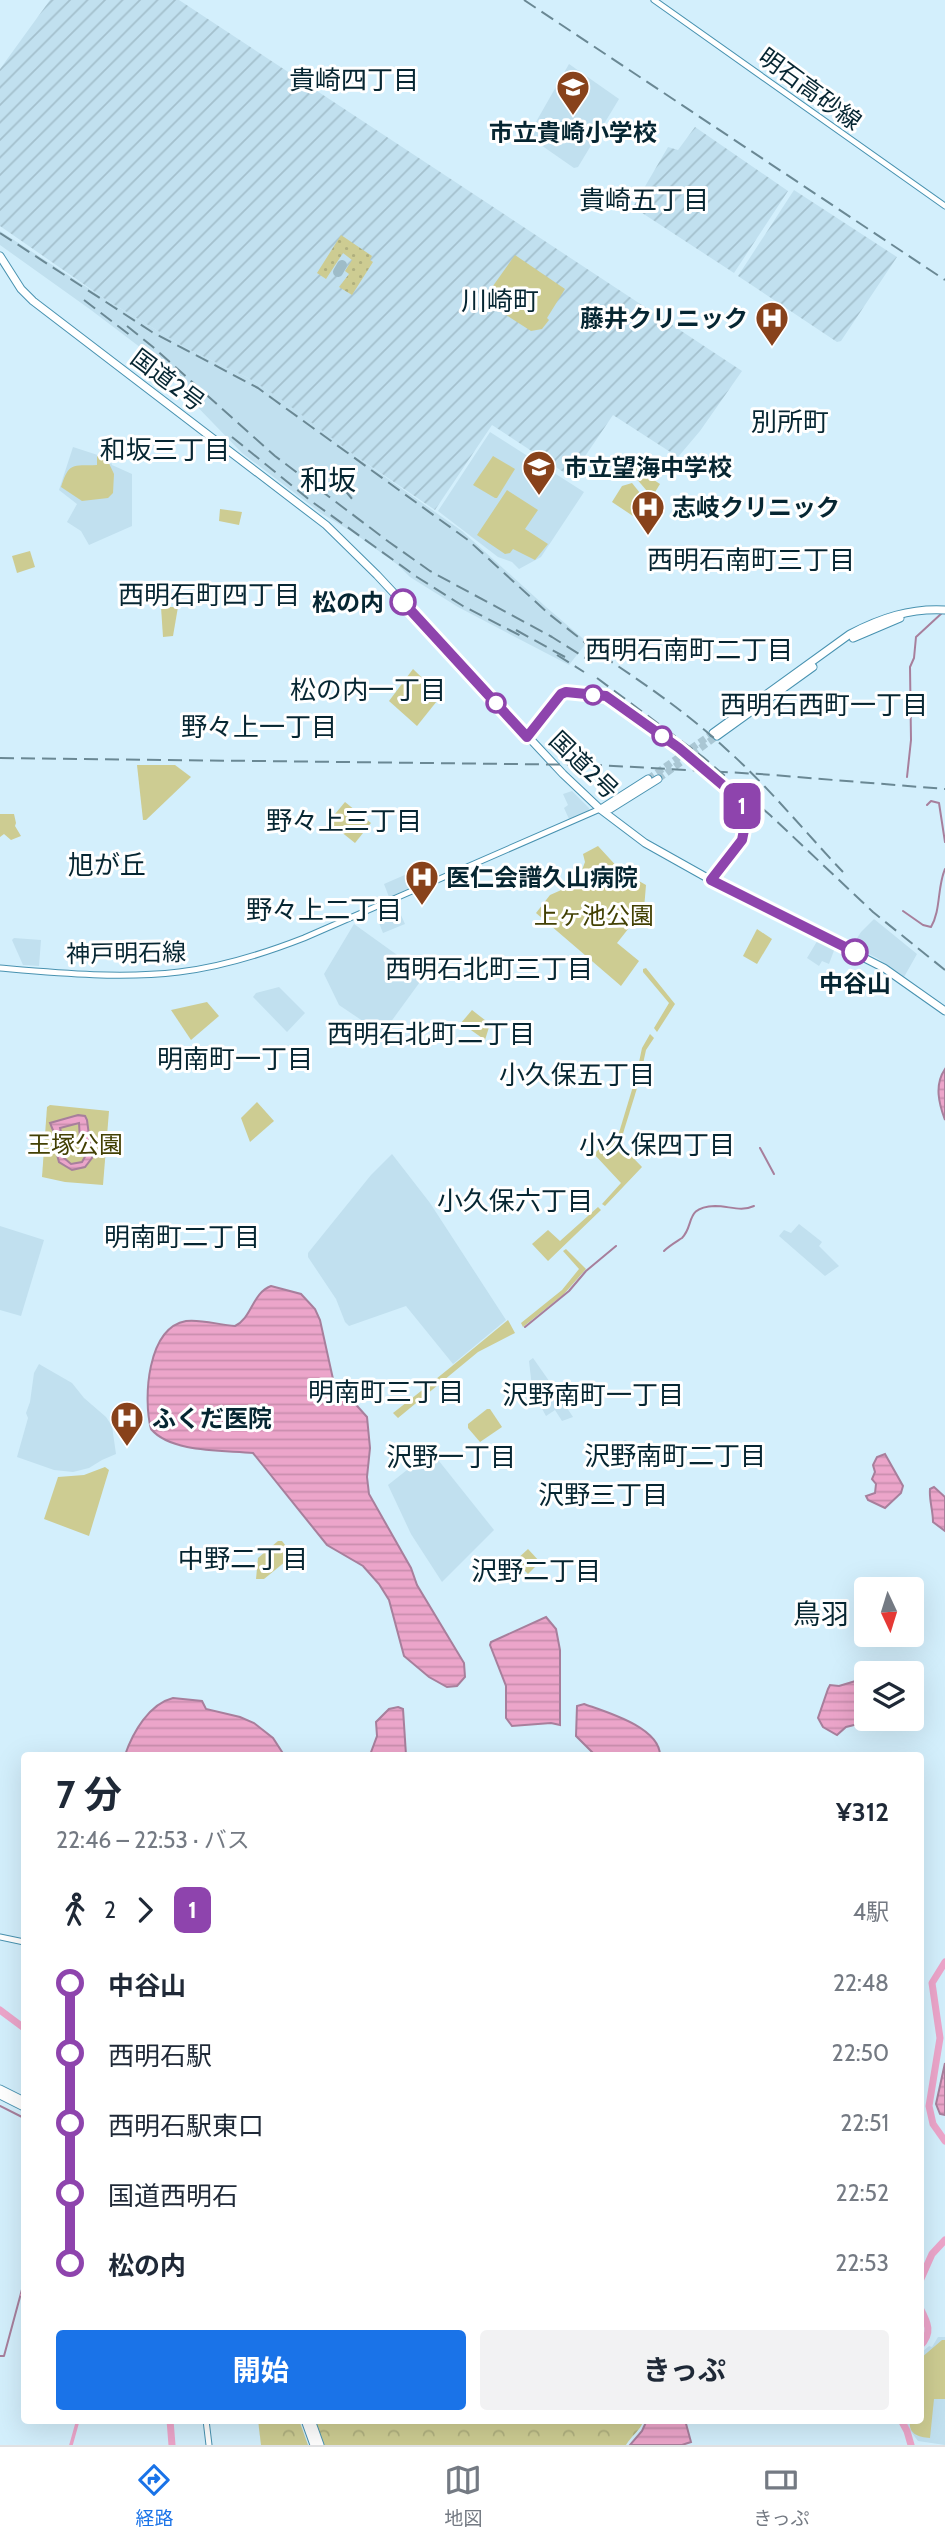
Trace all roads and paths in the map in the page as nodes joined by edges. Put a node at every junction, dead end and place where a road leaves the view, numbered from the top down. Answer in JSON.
{"nodes":[{"id":1,"x":654,"y":0,"type":"edge"},
{"id":2,"x":945,"y":206,"type":"edge"},
{"id":3,"x":0,"y":256,"type":"edge"},
{"id":4,"x":945,"y":612,"type":"edge"},
{"id":5,"x":566,"y":692,"type":"dead end"},
{"id":6,"x":715,"y":735,"type":"tunnel mouth"},
{"id":7,"x":527,"y":737,"type":"junction"},
{"id":8,"x":648,"y":779,"type":"tunnel mouth"},
{"id":9,"x":658,"y":779,"type":"tunnel mouth"},
{"id":10,"x":600,"y":809,"type":"junction"},
{"id":11,"x":0,"y":968,"type":"edge"},
{"id":12,"x":945,"y":1011,"type":"edge"},
{"id":13,"x":0,"y":1937,"type":"edge"},
{"id":14,"x":21,"y":1941,"type":"edge"},
{"id":15,"x":0,"y":2089,"type":"edge"},
{"id":16,"x":0,"y":2095,"type":"edge"},
{"id":17,"x":21,"y":2100,"type":"edge"},
{"id":18,"x":21,"y":2106,"type":"edge"},
{"id":19,"x":206,"y":2424,"type":"edge"},
{"id":20,"x":306,"y":2424,"type":"edge"},
{"id":21,"x":312,"y":2424,"type":"edge"},
{"id":22,"x":209,"y":2445,"type":"edge"},
{"id":23,"x":314,"y":2445,"type":"edge"},
{"id":24,"x":320,"y":2445,"type":"edge"}],
"edges":[{"from":1,"to":2,"type":"main road","name":"明石高砂線"},
{"from":3,"to":7,"type":"highway","name":"国道2号"},
{"from":4,"to":6,"type":"highway"},
{"from":5,"to":7,"type":"main road"},
{"from":7,"to":10,"type":"highway","name":"国道2号"},
{"from":8,"to":10,"type":"highway"},
{"from":9,"to":10,"type":"highway"},
{"from":10,"to":11,"type":"main road","name":"神戸明石線"},
{"from":10,"to":12,"type":"highway","name":"国道2号"},
{"from":13,"to":14,"type":"main road"},
{"from":15,"to":17,"type":"highway"},
{"from":16,"to":18,"type":"highway"},
{"from":19,"to":22,"type":"main road"},
{"from":20,"to":23,"type":"highway"},
{"from":21,"to":24,"type":"highway"}]}
